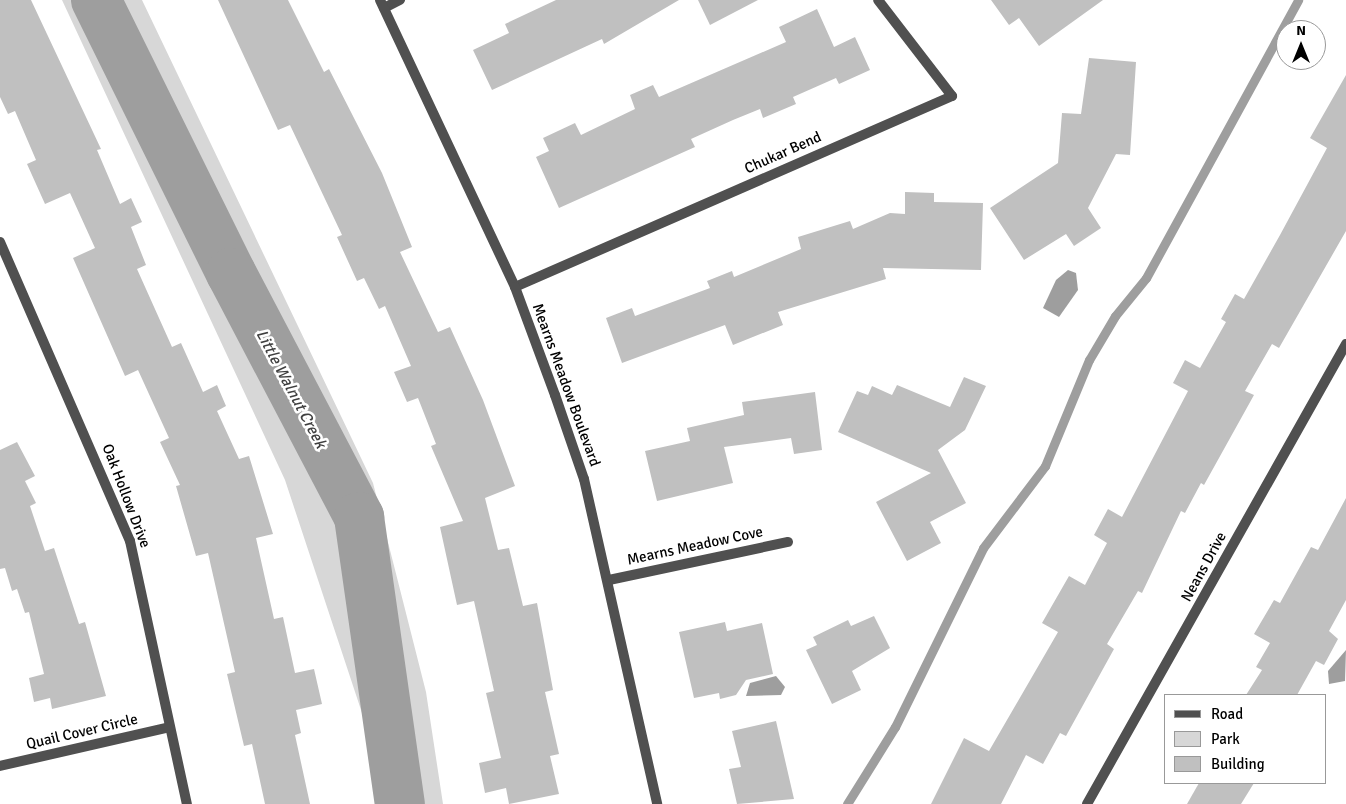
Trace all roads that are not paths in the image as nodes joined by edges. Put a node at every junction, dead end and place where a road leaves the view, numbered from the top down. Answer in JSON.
{"nodes":[{"id":1,"x":400,"y":0,"type":"edge"},
{"id":2,"x":878,"y":0,"type":"edge"},
{"id":3,"x":382,"y":4,"type":"edge"},
{"id":4,"x":0,"y":242,"type":"edge"},
{"id":5,"x":515,"y":287,"type":"junction"},
{"id":6,"x":1346,"y":344,"type":"edge"},
{"id":7,"x":788,"y":542,"type":"dead end"},
{"id":8,"x":609,"y":580,"type":"junction"},
{"id":9,"x":170,"y":727,"type":"junction"},
{"id":10,"x":0,"y":766,"type":"edge"},
{"id":11,"x":187,"y":804,"type":"edge"},
{"id":12,"x":657,"y":804,"type":"edge"},
{"id":13,"x":1087,"y":804,"type":"edge"}],
"edges":[{"from":1,"to":3,"type":"street"},
{"from":2,"to":5,"type":"street","name":"Chukar Bend"},
{"from":3,"to":5,"type":"street","name":"Mearns Meadow Boulevard"},
{"from":4,"to":9,"type":"street","name":"Oak Hollow Drive"},
{"from":5,"to":8,"type":"street","name":"Mearns Meadow Boulevard"},
{"from":6,"to":13,"type":"street","name":"Neans Drive"},
{"from":7,"to":8,"type":"street","name":"Mearns Meadow Cove"},
{"from":8,"to":12,"type":"street","name":"Mearns Meadow Boulevard"},
{"from":9,"to":10,"type":"street","name":"Quail Cover Circle"},
{"from":9,"to":11,"type":"street","name":"Oak Hollow Drive"}]}
